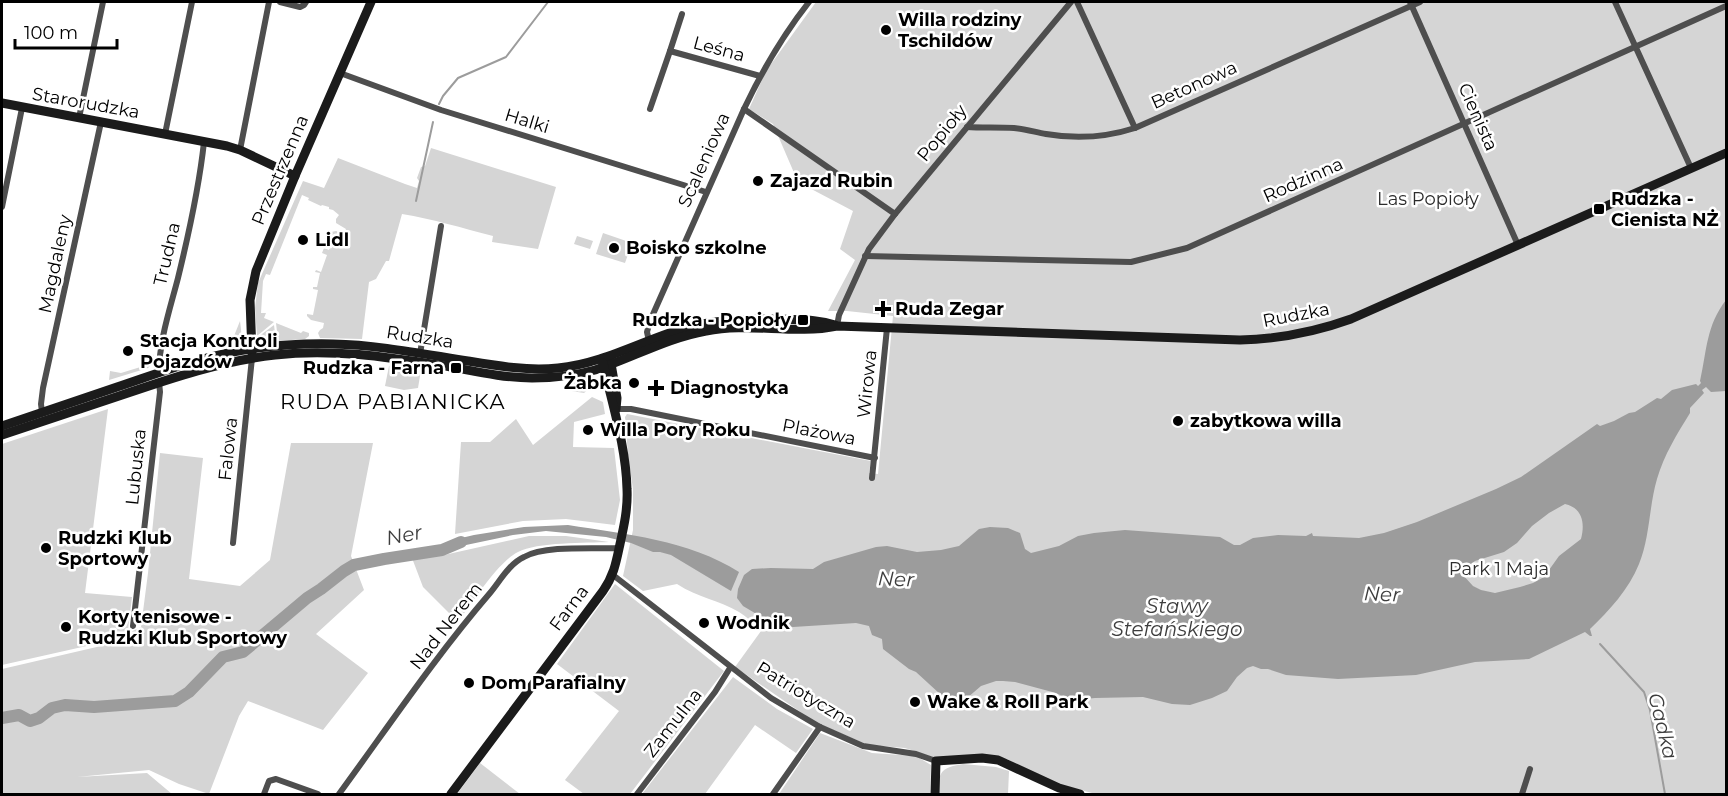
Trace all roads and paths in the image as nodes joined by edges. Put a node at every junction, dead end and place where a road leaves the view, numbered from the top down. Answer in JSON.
{"nodes":[{"id":1,"x":103,"y":2,"type":"edge"},
{"id":2,"x":192,"y":2,"type":"edge"},
{"id":3,"x":269,"y":2,"type":"edge"},
{"id":4,"x":280,"y":2,"type":"edge"},
{"id":5,"x":306,"y":2,"type":"edge"},
{"id":6,"x":371,"y":2,"type":"edge"},
{"id":7,"x":809,"y":2,"type":"edge"},
{"id":8,"x":1071,"y":2,"type":"edge"},
{"id":9,"x":1077,"y":2,"type":"edge"},
{"id":10,"x":1420,"y":2,"type":"edge"},
{"id":11,"x":1615,"y":2,"type":"edge"},
{"id":12,"x":1411,"y":3,"type":"edge"},
{"id":13,"x":1726,"y":6,"type":"edge"},
{"id":14,"x":682,"y":14,"type":"dead end"},
{"id":15,"x":1635,"y":47,"type":"junction"},
{"id":16,"x":669,"y":51,"type":"junction"},
{"id":17,"x":340,"y":74,"type":"junction"},
{"id":18,"x":760,"y":76,"type":"junction"},
{"id":19,"x":2,"y":104,"type":"edge"},
{"id":20,"x":22,"y":108,"type":"junction"},
{"id":21,"x":650,"y":109,"type":"dead end"},
{"id":22,"x":744,"y":109,"type":"junction"},
{"id":23,"x":79,"y":118,"type":"junction"},
{"id":24,"x":101,"y":122,"type":"junction"},
{"id":25,"x":1465,"y":124,"type":"junction"},
{"id":26,"x":967,"y":127,"type":"junction"},
{"id":27,"x":1135,"y":128,"type":"junction"},
{"id":28,"x":165,"y":134,"type":"junction"},
{"id":29,"x":204,"y":142,"type":"junction"},
{"id":30,"x":240,"y":150,"type":"junction"},
{"id":31,"x":1726,"y":153,"type":"edge"},
{"id":32,"x":1691,"y":168,"type":"junction"},
{"id":33,"x":295,"y":176,"type":"junction"},
{"id":34,"x":706,"y":192,"type":"junction"},
{"id":35,"x":2,"y":207,"type":"edge"},
{"id":36,"x":895,"y":214,"type":"junction"},
{"id":37,"x":441,"y":226,"type":"dead end"},
{"id":38,"x":1518,"y":245,"type":"junction"},
{"id":39,"x":865,"y":256,"type":"junction"},
{"id":40,"x":837,"y":326,"type":"junction"},
{"id":41,"x":887,"y":328,"type":"junction"},
{"id":42,"x":649,"y":340,"type":"junction"},
{"id":43,"x":252,"y":354,"type":"junction"},
{"id":44,"x":420,"y":354,"type":"junction"},
{"id":45,"x":607,"y":361,"type":"junction"},
{"id":46,"x":159,"y":378,"type":"junction"},
{"id":47,"x":616,"y":409,"type":"junction"},
{"id":48,"x":42,"y":412,"type":"junction"},
{"id":49,"x":2,"y":426,"type":"edge"},
{"id":50,"x":2,"y":435,"type":"edge"},
{"id":51,"x":875,"y":458,"type":"junction"},
{"id":52,"x":872,"y":478,"type":"dead end"},
{"id":53,"x":233,"y":543,"type":"dead end"},
{"id":54,"x":619,"y":546,"type":"junction"},
{"id":55,"x":613,"y":575,"type":"junction"},
{"id":56,"x":133,"y":626,"type":"dead end"},
{"id":57,"x":730,"y":668,"type":"junction"},
{"id":58,"x":820,"y":727,"type":"junction"},
{"id":59,"x":936,"y":761,"type":"junction"},
{"id":60,"x":1530,"y":769,"type":"dead end"},
{"id":61,"x":264,"y":795,"type":"edge"},
{"id":62,"x":318,"y":795,"type":"edge"},
{"id":63,"x":339,"y":795,"type":"edge"},
{"id":64,"x":451,"y":795,"type":"edge"},
{"id":65,"x":637,"y":795,"type":"edge"},
{"id":66,"x":773,"y":795,"type":"edge"},
{"id":67,"x":935,"y":795,"type":"edge"},
{"id":68,"x":1080,"y":795,"type":"edge"},
{"id":69,"x":1522,"y":795,"type":"edge"}],
"edges":[{"from":1,"to":23,"type":"street"},
{"from":2,"to":28,"type":"street"},
{"from":3,"to":30,"type":"street"},
{"from":4,"to":5,"type":"street"},
{"from":6,"to":17,"type":"street","name":"Przestrzenna"},
{"from":7,"to":18,"type":"street","name":"Scaleniowa"},
{"from":8,"to":26,"type":"street","name":"Popioły"},
{"from":9,"to":27,"type":"street"},
{"from":10,"to":12,"type":"street","name":"Betonowa"},
{"from":11,"to":15,"type":"street"},
{"from":12,"to":25,"type":"street","name":"Cienista"},
{"from":12,"to":27,"type":"street","name":"Betonowa"},
{"from":13,"to":15,"type":"street","name":"Rodzinna"},
{"from":14,"to":16,"type":"street","name":"Leśna"},
{"from":15,"to":25,"type":"street","name":"Rodzinna"},
{"from":15,"to":32,"type":"street"},
{"from":16,"to":18,"type":"street","name":"Leśna"},
{"from":16,"to":21,"type":"street","name":"Leśna"},
{"from":17,"to":33,"type":"street","name":"Przestrzenna"},
{"from":17,"to":34,"type":"street","name":"Halki"},
{"from":18,"to":22,"type":"street","name":"Scaleniowa"},
{"from":19,"to":20,"type":"street","name":"Starorudzka"},
{"from":20,"to":23,"type":"street","name":"Starorudzka"},
{"from":20,"to":35,"type":"street"},
{"from":22,"to":34,"type":"street","name":"Scaleniowa"},
{"from":22,"to":36,"type":"street"},
{"from":23,"to":24,"type":"street","name":"Starorudzka"},
{"from":24,"to":28,"type":"street","name":"Starorudzka"},
{"from":24,"to":48,"type":"street","name":"Magdaleny"},
{"from":25,"to":38,"type":"street","name":"Cienista"},
{"from":25,"to":39,"type":"street","name":"Rodzinna"},
{"from":26,"to":27,"type":"street","name":"Betonowa"},
{"from":26,"to":36,"type":"street","name":"Popioły"},
{"from":28,"to":29,"type":"street","name":"Starorudzka"},
{"from":29,"to":30,"type":"street","name":"Starorudzka"},
{"from":29,"to":46,"type":"street","name":"Trudna"},
{"from":30,"to":33,"type":"street","name":"Starorudzka"},
{"from":31,"to":32,"type":"street","name":"Rudzka"},
{"from":32,"to":38,"type":"street","name":"Rudzka"},
{"from":33,"to":43,"type":"street","name":"Przestrzenna"},
{"from":34,"to":42,"type":"street","name":"Scaleniowa"},
{"from":36,"to":39,"type":"street","name":"Popioły"},
{"from":37,"to":44,"type":"street"},
{"from":38,"to":41,"type":"street","name":"Rudzka"},
{"from":39,"to":40,"type":"street","name":"Popioły"},
{"from":40,"to":41,"type":"street","name":"Rudzka"},
{"from":40,"to":42,"type":"street","name":"Rudzka"},
{"from":40,"to":45,"type":"street","name":"Rudzka"},
{"from":41,"to":51,"type":"street","name":"Wirowa"},
{"from":42,"to":45,"type":"street","name":"Rudzka"},
{"from":43,"to":44,"type":"street","name":"Rudzka"},
{"from":43,"to":45,"type":"street","name":"Rudzka"},
{"from":43,"to":46,"type":"street","name":"Rudzka"},
{"from":43,"to":53,"type":"street","name":"Falowa"},
{"from":44,"to":45,"type":"street","name":"Rudzka"},
{"from":45,"to":47,"type":"street","name":"Farna"},
{"from":46,"to":48,"type":"street","name":"Rudzka"},
{"from":46,"to":50,"type":"street","name":"Rudzka"},
{"from":46,"to":56,"type":"street","name":"Lubuska"},
{"from":47,"to":51,"type":"street","name":"Plażowa"},
{"from":47,"to":54,"type":"street","name":"Farna"},
{"from":48,"to":49,"type":"street","name":"Rudzka"},
{"from":51,"to":52,"type":"street","name":"Wirowa"},
{"from":54,"to":55,"type":"street","name":"Farna"},
{"from":54,"to":63,"type":"street","name":"Nad Nerem"},
{"from":55,"to":57,"type":"street","name":"Patriotyczna"},
{"from":55,"to":64,"type":"street","name":"Farna"},
{"from":57,"to":58,"type":"street","name":"Patriotyczna"},
{"from":57,"to":65,"type":"street","name":"Zamulna"},
{"from":58,"to":59,"type":"street","name":"Patriotyczna"},
{"from":58,"to":66,"type":"street"},
{"from":59,"to":67,"type":"street"},
{"from":59,"to":68,"type":"street","name":"Patriotyczna"},
{"from":60,"to":69,"type":"street"},
{"from":61,"to":62,"type":"street"}]}
